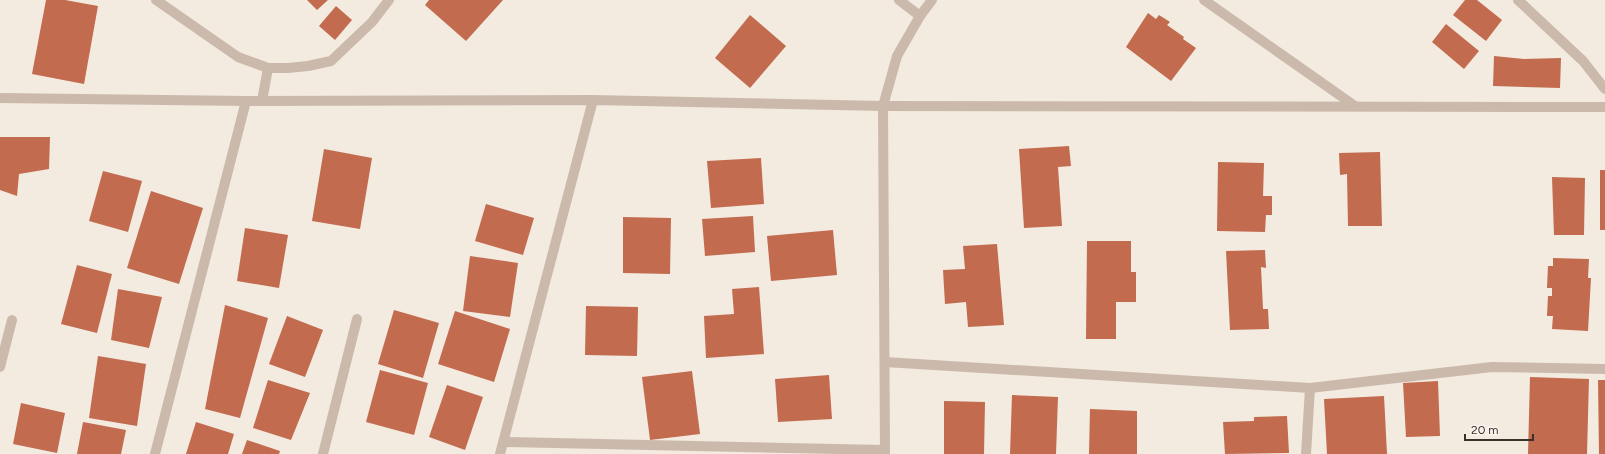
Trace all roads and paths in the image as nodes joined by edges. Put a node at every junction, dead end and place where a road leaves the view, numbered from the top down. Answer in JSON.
{"nodes":[{"id":1,"x":156,"y":0,"type":"edge"},
{"id":2,"x":389,"y":0,"type":"edge"},
{"id":3,"x":899,"y":0,"type":"edge"},
{"id":4,"x":932,"y":0,"type":"edge"},
{"id":5,"x":1204,"y":0,"type":"edge"},
{"id":6,"x":1518,"y":0,"type":"edge"},
{"id":7,"x":920,"y":16,"type":"junction"},
{"id":8,"x":268,"y":68,"type":"junction"},
{"id":9,"x":1605,"y":89,"type":"edge"},
{"id":10,"x":0,"y":98,"type":"edge"},
{"id":11,"x":593,"y":100,"type":"junction"},
{"id":12,"x":246,"y":101,"type":"junction"},
{"id":13,"x":262,"y":101,"type":"junction"},
{"id":14,"x":883,"y":106,"type":"junction"},
{"id":15,"x":1355,"y":106,"type":"junction"},
{"id":16,"x":1605,"y":107,"type":"edge"},
{"id":17,"x":357,"y":318,"type":"dead end"},
{"id":18,"x":12,"y":320,"type":"dead end"},
{"id":19,"x":885,"y":362,"type":"junction"},
{"id":20,"x":0,"y":367,"type":"edge"},
{"id":21,"x":1605,"y":369,"type":"edge"},
{"id":22,"x":1310,"y":388,"type":"junction"},
{"id":23,"x":504,"y":442,"type":"junction"},
{"id":24,"x":885,"y":452,"type":"edge"},
{"id":25,"x":155,"y":454,"type":"edge"},
{"id":26,"x":323,"y":454,"type":"edge"},
{"id":27,"x":500,"y":454,"type":"edge"},
{"id":28,"x":1306,"y":454,"type":"edge"}],
"edges":[{"from":1,"to":8,"type":"street"},
{"from":2,"to":8,"type":"street"},
{"from":3,"to":7,"type":"street"},
{"from":4,"to":7,"type":"street"},
{"from":5,"to":15,"type":"street"},
{"from":6,"to":9,"type":"street"},
{"from":7,"to":14,"type":"street"},
{"from":8,"to":13,"type":"street"},
{"from":10,"to":12,"type":"street"},
{"from":11,"to":13,"type":"street"},
{"from":11,"to":14,"type":"street"},
{"from":11,"to":23,"type":"street"},
{"from":12,"to":13,"type":"street"},
{"from":12,"to":25,"type":"street"},
{"from":14,"to":15,"type":"street"},
{"from":14,"to":19,"type":"street"},
{"from":15,"to":16,"type":"street"},
{"from":17,"to":26,"type":"street"},
{"from":18,"to":20,"type":"street"},
{"from":19,"to":22,"type":"street"},
{"from":19,"to":24,"type":"street"},
{"from":21,"to":22,"type":"street"},
{"from":22,"to":28,"type":"street"},
{"from":23,"to":24,"type":"street"},
{"from":23,"to":27,"type":"street"}]}
